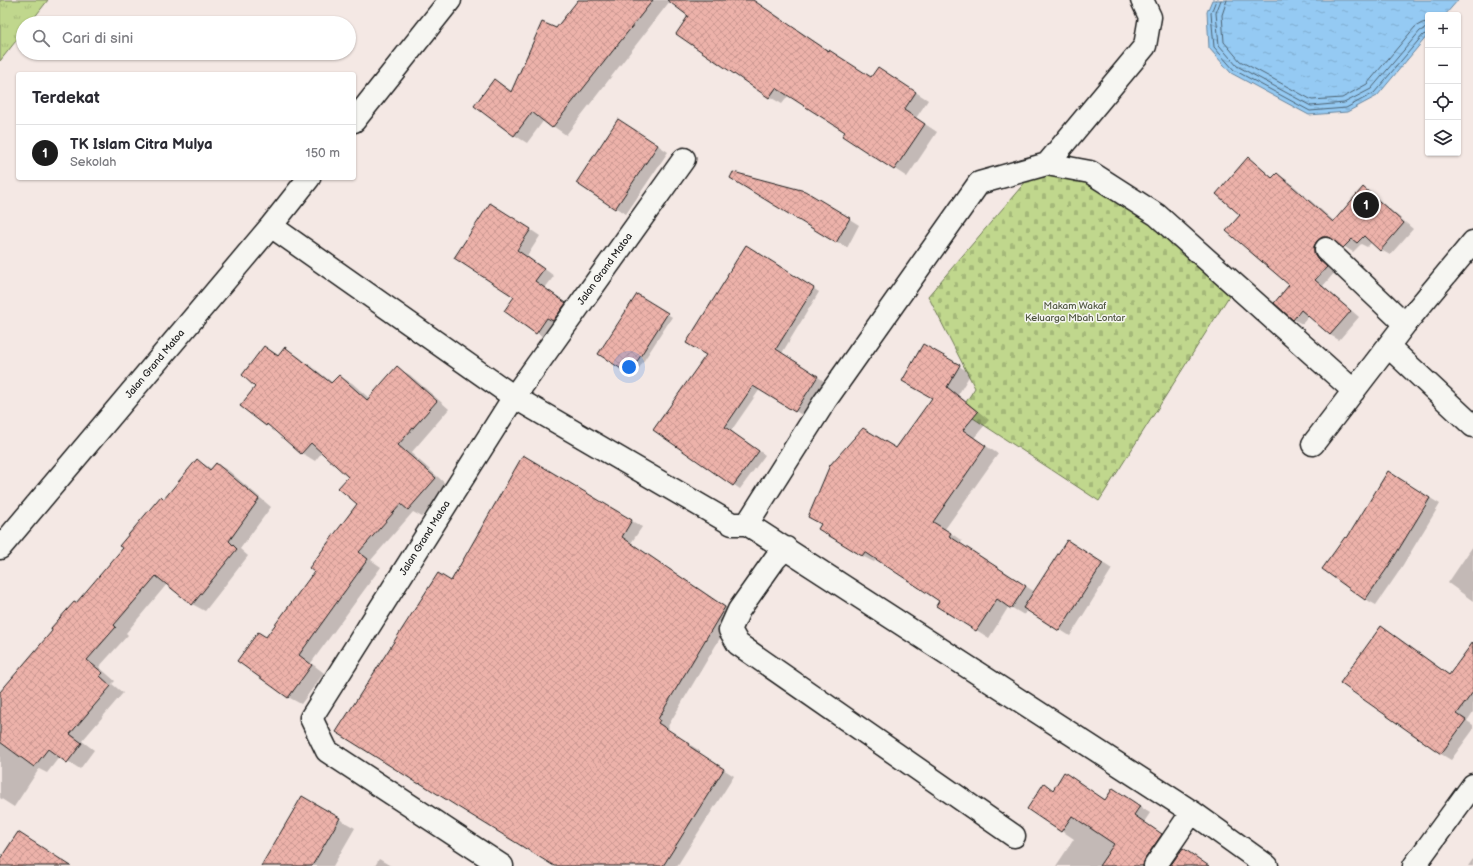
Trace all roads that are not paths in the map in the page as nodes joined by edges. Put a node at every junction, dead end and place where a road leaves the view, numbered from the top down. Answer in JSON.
{"nodes":[{"id":1,"x":450,"y":0,"type":"edge"},
{"id":2,"x":1142,"y":0,"type":"edge"},
{"id":3,"x":356,"y":118,"type":"edge"},
{"id":4,"x":684,"y":159,"type":"dead end"},
{"id":5,"x":1047,"y":164,"type":"junction"},
{"id":6,"x":307,"y":180,"type":"edge"},
{"id":7,"x":271,"y":226,"type":"junction"},
{"id":8,"x":1473,"y":242,"type":"edge"},
{"id":9,"x":1326,"y":249,"type":"dead end"},
{"id":10,"x":1404,"y":324,"type":"junction"},
{"id":11,"x":1388,"y":346,"type":"junction"},
{"id":12,"x":1354,"y":391,"type":"junction"},
{"id":13,"x":514,"y":397,"type":"junction"},
{"id":14,"x":1473,"y":426,"type":"edge"},
{"id":15,"x":1313,"y":444,"type":"dead end"},
{"id":16,"x":747,"y":524,"type":"junction"},
{"id":17,"x":0,"y":548,"type":"edge"},
{"id":18,"x":786,"y":548,"type":"junction"},
{"id":19,"x":1473,"y":785,"type":"edge"},
{"id":20,"x":1192,"y":812,"type":"junction"},
{"id":21,"x":1014,"y":836,"type":"dead end"},
{"id":22,"x":502,"y":866,"type":"edge"},
{"id":23,"x":1155,"y":866,"type":"edge"},
{"id":24,"x":1267,"y":866,"type":"edge"},
{"id":25,"x":1414,"y":866,"type":"edge"}],
"edges":[{"from":1,"to":3,"type":"street"},
{"from":2,"to":5,"type":"street"},
{"from":4,"to":13,"type":"street","name":"Jalan Grand Matoa"},
{"from":5,"to":12,"type":"street"},
{"from":5,"to":16,"type":"street"},
{"from":6,"to":7,"type":"street","name":"Jalan Grand Matoa"},
{"from":7,"to":13,"type":"street"},
{"from":7,"to":17,"type":"street","name":"Jalan Grand Matoa"},
{"from":8,"to":10,"type":"street"},
{"from":9,"to":10,"type":"street"},
{"from":10,"to":11,"type":"street"},
{"from":11,"to":12,"type":"street"},
{"from":11,"to":14,"type":"street"},
{"from":12,"to":15,"type":"street"},
{"from":13,"to":16,"type":"street"},
{"from":13,"to":22,"type":"street","name":"Jalan Grand Matoa"},
{"from":16,"to":18,"type":"street"},
{"from":18,"to":20,"type":"street"},
{"from":18,"to":21,"type":"street"},
{"from":19,"to":25,"type":"street"},
{"from":20,"to":23,"type":"street"},
{"from":20,"to":24,"type":"street"}]}
